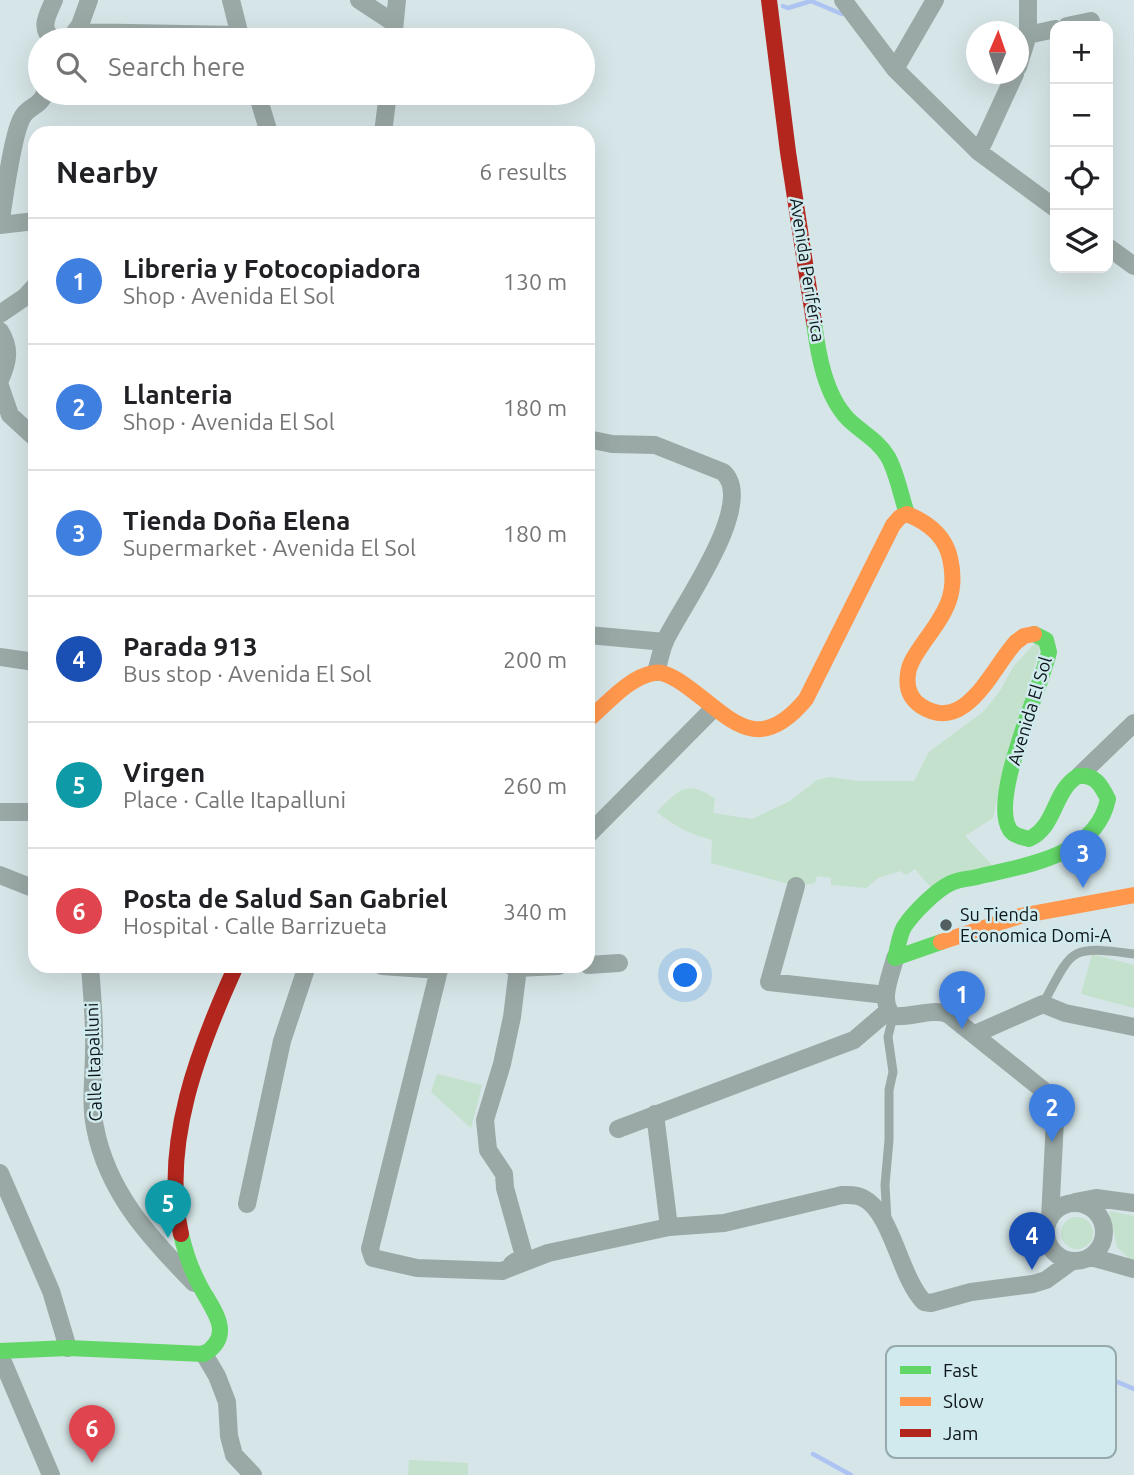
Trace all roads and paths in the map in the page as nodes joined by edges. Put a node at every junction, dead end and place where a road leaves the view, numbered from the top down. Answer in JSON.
{"nodes":[{"id":1,"x":54,"y":0,"type":"edge"},
{"id":2,"x":89,"y":0,"type":"edge"},
{"id":3,"x":231,"y":0,"type":"edge"},
{"id":4,"x":359,"y":0,"type":"edge"},
{"id":5,"x":397,"y":0,"type":"edge"},
{"id":6,"x":769,"y":0,"type":"edge"},
{"id":7,"x":843,"y":0,"type":"edge"},
{"id":8,"x":935,"y":0,"type":"edge"},
{"id":9,"x":1028,"y":0,"type":"edge"},
{"id":10,"x":1028,"y":21,"type":"edge"},
{"id":11,"x":45,"y":28,"type":"edge"},
{"id":12,"x":78,"y":28,"type":"edge"},
{"id":13,"x":238,"y":28,"type":"edge"},
{"id":14,"x":389,"y":28,"type":"edge"},
{"id":15,"x":394,"y":28,"type":"edge"},
{"id":16,"x":1050,"y":30,"type":"edge"},
{"id":17,"x":1029,"y":35,"type":"edge"},
{"id":18,"x":895,"y":69,"type":"junction"},
{"id":19,"x":1010,"y":84,"type":"edge"},
{"id":20,"x":38,"y":105,"type":"edge"},
{"id":21,"x":261,"y":105,"type":"edge"},
{"id":22,"x":386,"y":105,"type":"edge"},
{"id":23,"x":267,"y":126,"type":"edge"},
{"id":24,"x":384,"y":126,"type":"edge"},
{"id":25,"x":979,"y":152,"type":"junction"},
{"id":26,"x":1050,"y":204,"type":"edge"},
{"id":27,"x":28,"y":222,"type":"edge"},
{"id":28,"x":0,"y":225,"type":"edge"},
{"id":29,"x":1113,"y":251,"type":"edge"},
{"id":30,"x":1134,"y":266,"type":"edge"},
{"id":31,"x":28,"y":294,"type":"edge"},
{"id":32,"x":0,"y":313,"type":"edge"},
{"id":33,"x":0,"y":331,"type":"edge"},
{"id":34,"x":0,"y":380,"type":"edge"},
{"id":35,"x":0,"y":386,"type":"edge"},
{"id":36,"x":28,"y":432,"type":"edge"},
{"id":37,"x":595,"y":440,"type":"edge"},
{"id":38,"x":908,"y":514,"type":"junction"},
{"id":39,"x":595,"y":636,"type":"edge"},
{"id":40,"x":664,"y":642,"type":"junction"},
{"id":41,"x":0,"y":657,"type":"edge"},
{"id":42,"x":28,"y":661,"type":"edge"},
{"id":43,"x":656,"y":672,"type":"junction"},
{"id":44,"x":713,"y":709,"type":"junction"},
{"id":45,"x":595,"y":714,"type":"edge"},
{"id":46,"x":1134,"y":723,"type":"edge"},
{"id":47,"x":1080,"y":775,"type":"junction"},
{"id":48,"x":0,"y":812,"type":"edge"},
{"id":49,"x":28,"y":812,"type":"edge"},
{"id":50,"x":595,"y":828,"type":"edge"},
{"id":51,"x":0,"y":875,"type":"edge"},
{"id":52,"x":28,"y":886,"type":"edge"},
{"id":53,"x":796,"y":886,"type":"dead end"},
{"id":54,"x":1134,"y":895,"type":"edge"},
{"id":55,"x":1134,"y":954,"type":"edge"},
{"id":56,"x":895,"y":958,"type":"junction"},
{"id":57,"x":619,"y":963,"type":"dead end"},
{"id":58,"x":595,"y":965,"type":"edge"},
{"id":59,"x":90,"y":973,"type":"edge"},
{"id":60,"x":233,"y":973,"type":"edge"},
{"id":61,"x":305,"y":973,"type":"edge"},
{"id":62,"x":438,"y":973,"type":"edge"},
{"id":63,"x":514,"y":973,"type":"edge"},
{"id":64,"x":1043,"y":1004,"type":"junction"},
{"id":65,"x":889,"y":1007,"type":"junction"},
{"id":66,"x":1134,"y":1027,"type":"edge"},
{"id":67,"x":975,"y":1034,"type":"junction"},
{"id":68,"x":655,"y":1114,"type":"junction"},
{"id":69,"x":618,"y":1129,"type":"dead end"},
{"id":70,"x":0,"y":1173,"type":"edge"},
{"id":71,"x":1051,"y":1180,"type":"junction"},
{"id":72,"x":1134,"y":1203,"type":"edge"},
{"id":73,"x":247,"y":1204,"type":"dead end"},
{"id":74,"x":1081,"y":1204,"type":"junction"},
{"id":75,"x":1050,"y":1218,"type":"junction"},
{"id":76,"x":669,"y":1227,"type":"junction"},
{"id":77,"x":887,"y":1229,"type":"junction"},
{"id":78,"x":1103,"y":1241,"type":"junction"},
{"id":79,"x":1049,"y":1245,"type":"junction"},
{"id":80,"x":1091,"y":1256,"type":"junction"},
{"id":81,"x":1073,"y":1261,"type":"junction"},
{"id":82,"x":1128,"y":1268,"type":"edge"},
{"id":83,"x":502,"y":1271,"type":"junction"},
{"id":84,"x":1046,"y":1280,"type":"junction"},
{"id":85,"x":202,"y":1291,"type":"junction"},
{"id":86,"x":68,"y":1348,"type":"junction"},
{"id":87,"x":0,"y":1353,"type":"edge"},
{"id":88,"x":204,"y":1354,"type":"junction"},
{"id":89,"x":51,"y":1475,"type":"edge"},
{"id":90,"x":253,"y":1475,"type":"edge"}],
"edges":[{"from":1,"to":11,"type":"street"},
{"from":2,"to":12,"type":"street"},
{"from":3,"to":13,"type":"street"},
{"from":4,"to":14,"type":"street"},
{"from":5,"to":15,"type":"street"},
{"from":6,"to":38,"type":"main road","name":"Avenida Periférica"},
{"from":7,"to":18,"type":"street"},
{"from":8,"to":18,"type":"street"},
{"from":9,"to":10,"type":"street"},
{"from":16,"to":17,"type":"street"},
{"from":18,"to":25,"type":"street"},
{"from":19,"to":25,"type":"street"},
{"from":20,"to":28,"type":"street"},
{"from":21,"to":23,"type":"street"},
{"from":22,"to":24,"type":"street"},
{"from":25,"to":26,"type":"street"},
{"from":27,"to":28,"type":"street"},
{"from":29,"to":30,"type":"street"},
{"from":31,"to":32,"type":"street"},
{"from":33,"to":34,"type":"street"},
{"from":35,"to":36,"type":"street"},
{"from":37,"to":40,"type":"street"},
{"from":38,"to":44,"type":"main road"},
{"from":38,"to":47,"type":"main road","name":"Avenida El Sol"},
{"from":39,"to":40,"type":"street"},
{"from":40,"to":43,"type":"street"},
{"from":41,"to":42,"type":"street"},
{"from":43,"to":44,"type":"main road"},
{"from":43,"to":45,"type":"main road"},
{"from":44,"to":50,"type":"street"},
{"from":46,"to":47,"type":"street"},
{"from":47,"to":56,"type":"main road"},
{"from":48,"to":49,"type":"street"},
{"from":51,"to":52,"type":"street"},
{"from":53,"to":65,"type":"street"},
{"from":54,"to":56,"type":"main road"},
{"from":55,"to":64,"type":"lane"},
{"from":56,"to":65,"type":"street"},
{"from":57,"to":58,"type":"street"},
{"from":59,"to":85,"type":"street","name":"Calle Itapalluni"},
{"from":60,"to":85,"type":"main road"},
{"from":61,"to":73,"type":"street"},
{"from":62,"to":83,"type":"street"},
{"from":63,"to":83,"type":"street"},
{"from":64,"to":66,"type":"street"},
{"from":64,"to":67,"type":"street"},
{"from":65,"to":67,"type":"street"},
{"from":65,"to":68,"type":"street"},
{"from":65,"to":77,"type":"lane"},
{"from":67,"to":71,"type":"street"},
{"from":68,"to":69,"type":"street"},
{"from":68,"to":76,"type":"street"},
{"from":70,"to":86,"type":"street"},
{"from":71,"to":74,"type":"street"},
{"from":71,"to":75,"type":"street"},
{"from":72,"to":74,"type":"street"},
{"from":74,"to":75,"type":"street"},
{"from":74,"to":78,"type":"street"},
{"from":75,"to":79,"type":"street"},
{"from":76,"to":77,"type":"street"},
{"from":76,"to":83,"type":"street"},
{"from":77,"to":84,"type":"street"},
{"from":78,"to":80,"type":"street"},
{"from":78,"to":82,"type":"street"},
{"from":79,"to":81,"type":"street"},
{"from":79,"to":84,"type":"street"},
{"from":80,"to":81,"type":"street"},
{"from":80,"to":82,"type":"street"},
{"from":81,"to":84,"type":"street"},
{"from":85,"to":88,"type":"main road"},
{"from":86,"to":87,"type":"main road"},
{"from":86,"to":88,"type":"main road"},
{"from":87,"to":89,"type":"street"},
{"from":88,"to":90,"type":"street"}]}
